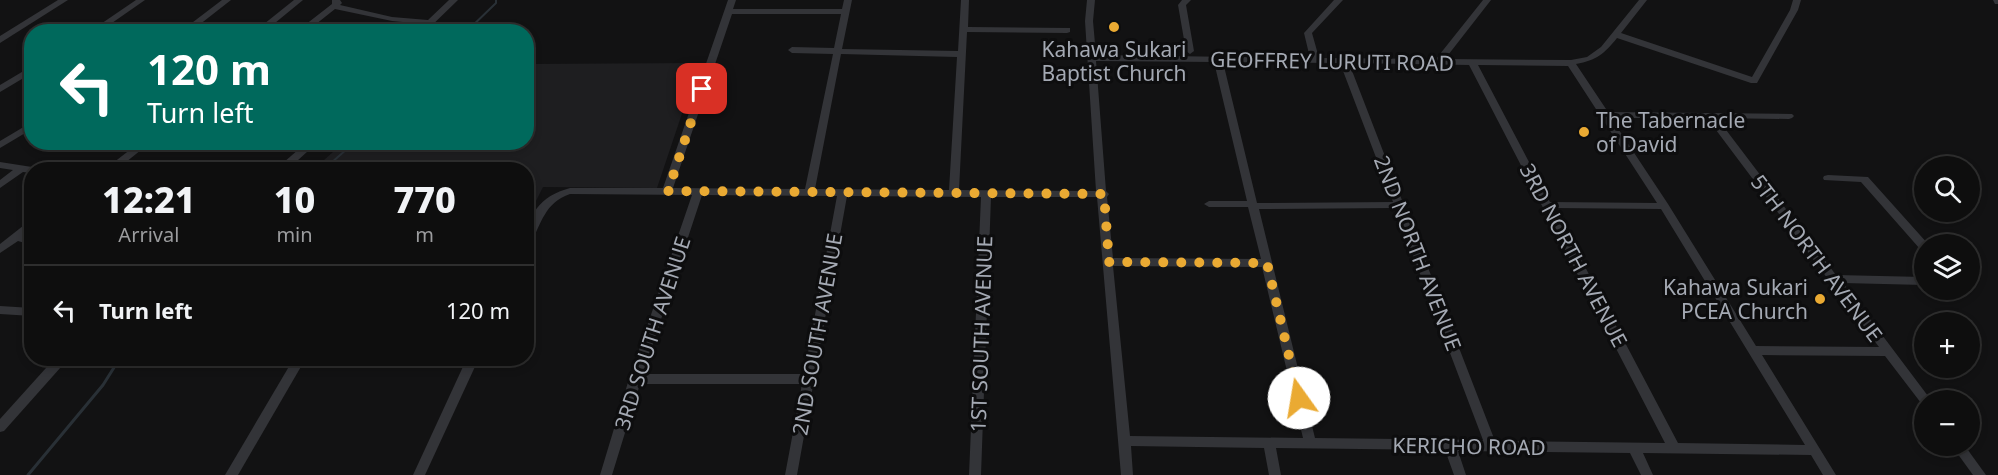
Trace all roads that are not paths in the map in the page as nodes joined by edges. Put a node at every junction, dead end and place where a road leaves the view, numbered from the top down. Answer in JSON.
{"nodes":[{"id":1,"x":64,"y":0,"type":"edge"},
{"id":2,"x":141,"y":0,"type":"edge"},
{"id":3,"x":227,"y":0,"type":"edge"},
{"id":4,"x":299,"y":0,"type":"edge"},
{"id":5,"x":454,"y":0,"type":"edge"},
{"id":6,"x":732,"y":0,"type":"edge"},
{"id":7,"x":848,"y":0,"type":"edge"},
{"id":8,"x":965,"y":0,"type":"edge"},
{"id":9,"x":1091,"y":0,"type":"edge"},
{"id":10,"x":1187,"y":0,"type":"edge"},
{"id":11,"x":1339,"y":0,"type":"edge"},
{"id":12,"x":1487,"y":0,"type":"edge"},
{"id":13,"x":1797,"y":0,"type":"edge"},
{"id":14,"x":1639,"y":1,"type":"edge"},
{"id":15,"x":337,"y":2,"type":"edge"},
{"id":16,"x":728,"y":11,"type":"junction"},
{"id":17,"x":846,"y":12,"type":"junction"},
{"id":18,"x":428,"y":22,"type":"joint"},
{"id":19,"x":26,"y":24,"type":"edge"},
{"id":20,"x":105,"y":24,"type":"edge"},
{"id":21,"x":195,"y":24,"type":"edge"},
{"id":22,"x":268,"y":24,"type":"edge"},
{"id":23,"x":310,"y":24,"type":"edge"},
{"id":24,"x":24,"y":25,"type":"edge"},
{"id":25,"x":963,"y":28,"type":"junction"},
{"id":26,"x":1067,"y":30,"type":"dead end"},
{"id":27,"x":1618,"y":35,"type":"junction"},
{"id":28,"x":0,"y":40,"type":"edge"},
{"id":29,"x":792,"y":50,"type":"dead end"},
{"id":30,"x":838,"y":51,"type":"junction"},
{"id":31,"x":962,"y":54,"type":"junction"},
{"id":32,"x":1191,"y":55,"type":"junction"},
{"id":33,"x":1092,"y":58,"type":"junction"},
{"id":34,"x":1218,"y":59,"type":"junction"},
{"id":35,"x":1315,"y":60,"type":"junction"},
{"id":36,"x":1344,"y":61,"type":"junction"},
{"id":37,"x":1438,"y":62,"type":"junction"},
{"id":38,"x":1472,"y":62,"type":"junction"},
{"id":39,"x":1571,"y":63,"type":"junction"},
{"id":40,"x":24,"y":74,"type":"edge"},
{"id":41,"x":0,"y":89,"type":"edge"},
{"id":42,"x":1604,"y":115,"type":"junction"},
{"id":43,"x":1710,"y":116,"type":"junction"},
{"id":44,"x":1790,"y":116,"type":"dead end"},
{"id":45,"x":24,"y":130,"type":"edge"},
{"id":46,"x":0,"y":145,"type":"edge"},
{"id":47,"x":136,"y":150,"type":"edge"},
{"id":48,"x":304,"y":150,"type":"edge"},
{"id":49,"x":120,"y":162,"type":"edge"},
{"id":50,"x":290,"y":162,"type":"edge"},
{"id":51,"x":0,"y":165,"type":"edge"},
{"id":52,"x":24,"y":169,"type":"edge"},
{"id":53,"x":24,"y":171,"type":"edge"},
{"id":54,"x":1828,"y":178,"type":"dead end"},
{"id":55,"x":0,"y":185,"type":"edge"},
{"id":56,"x":668,"y":191,"type":"junction"},
{"id":57,"x":698,"y":192,"type":"junction"},
{"id":58,"x":809,"y":192,"type":"junction"},
{"id":59,"x":843,"y":192,"type":"junction"},
{"id":60,"x":954,"y":193,"type":"junction"},
{"id":61,"x":986,"y":193,"type":"junction"},
{"id":62,"x":1104,"y":194,"type":"junction"},
{"id":63,"x":1209,"y":204,"type":"dead end"},
{"id":64,"x":1253,"y":205,"type":"junction"},
{"id":65,"x":1400,"y":205,"type":"junction"},
{"id":66,"x":1548,"y":205,"type":"junction"},
{"id":67,"x":1664,"y":206,"type":"junction"},
{"id":68,"x":534,"y":226,"type":"edge"},
{"id":69,"x":24,"y":231,"type":"edge"},
{"id":70,"x":1914,"y":235,"type":"edge"},
{"id":71,"x":17,"y":237,"type":"junction"},
{"id":72,"x":24,"y":239,"type":"edge"},
{"id":73,"x":0,"y":249,"type":"edge"},
{"id":74,"x":1109,"y":262,"type":"junction"},
{"id":75,"x":1267,"y":263,"type":"junction"},
{"id":76,"x":1834,"y":279,"type":"junction"},
{"id":77,"x":1914,"y":281,"type":"edge"},
{"id":78,"x":0,"y":310,"type":"edge"},
{"id":79,"x":24,"y":312,"type":"edge"},
{"id":80,"x":1752,"y":350,"type":"junction"},
{"id":81,"x":1889,"y":352,"type":"junction"},
{"id":82,"x":56,"y":366,"type":"edge"},
{"id":83,"x":295,"y":366,"type":"edge"},
{"id":84,"x":469,"y":366,"type":"edge"},
{"id":85,"x":635,"y":379,"type":"junction"},
{"id":86,"x":808,"y":379,"type":"junction"},
{"id":87,"x":1918,"y":390,"type":"edge"},
{"id":88,"x":0,"y":428,"type":"edge"},
{"id":89,"x":1124,"y":441,"type":"junction"},
{"id":90,"x":1269,"y":443,"type":"junction"},
{"id":91,"x":1310,"y":443,"type":"junction"},
{"id":92,"x":1450,"y":445,"type":"junction"},
{"id":93,"x":1491,"y":446,"type":"junction"},
{"id":94,"x":1634,"y":448,"type":"junction"},
{"id":95,"x":1674,"y":448,"type":"junction"},
{"id":96,"x":1814,"y":450,"type":"junction"},
{"id":97,"x":1966,"y":456,"type":"edge"},
{"id":98,"x":231,"y":475,"type":"edge"},
{"id":99,"x":419,"y":475,"type":"edge"},
{"id":100,"x":606,"y":475,"type":"edge"},
{"id":101,"x":791,"y":475,"type":"edge"},
{"id":102,"x":975,"y":475,"type":"edge"},
{"id":103,"x":1127,"y":475,"type":"edge"},
{"id":104,"x":1275,"y":475,"type":"edge"},
{"id":105,"x":1461,"y":475,"type":"edge"},
{"id":106,"x":1647,"y":475,"type":"edge"},
{"id":107,"x":1830,"y":475,"type":"edge"},
{"id":108,"x":1980,"y":475,"type":"edge"}],
"edges":[{"from":1,"to":19,"type":"street"},
{"from":2,"to":20,"type":"street"},
{"from":3,"to":21,"type":"street"},
{"from":4,"to":22,"type":"street"},
{"from":5,"to":18,"type":"street"},
{"from":6,"to":16,"type":"street"},
{"from":7,"to":17,"type":"street"},
{"from":8,"to":25,"type":"street"},
{"from":9,"to":33,"type":"street"},
{"from":10,"to":32,"type":"street"},
{"from":11,"to":35,"type":"street"},
{"from":12,"to":37,"type":"street"},
{"from":13,"to":27,"type":"street"},
{"from":14,"to":27,"type":"street","name":"GEOFFREY LURUTI ROAD"},
{"from":15,"to":18,"type":"street"},
{"from":15,"to":23,"type":"street"},
{"from":16,"to":17,"type":"street"},
{"from":16,"to":56,"type":"street"},
{"from":17,"to":30,"type":"street"},
{"from":24,"to":28,"type":"street"},
{"from":25,"to":26,"type":"street"},
{"from":25,"to":31,"type":"street"},
{"from":27,"to":39,"type":"street","name":"GEOFFREY LURUTI ROAD"},
{"from":29,"to":30,"type":"street"},
{"from":30,"to":31,"type":"street"},
{"from":30,"to":58,"type":"street"},
{"from":31,"to":60,"type":"street"},
{"from":32,"to":33,"type":"street","name":"GEOFFREY LURUTI ROAD"},
{"from":32,"to":34,"type":"street","name":"GEOFFREY LURUTI ROAD"},
{"from":33,"to":62,"type":"street"},
{"from":34,"to":35,"type":"street","name":"GEOFFREY LURUTI ROAD"},
{"from":34,"to":64,"type":"street"},
{"from":35,"to":36,"type":"street","name":"GEOFFREY LURUTI ROAD"},
{"from":36,"to":37,"type":"street","name":"GEOFFREY LURUTI ROAD"},
{"from":36,"to":65,"type":"street","name":"2ND NORTH AVENUE"},
{"from":37,"to":38,"type":"street","name":"GEOFFREY LURUTI ROAD"},
{"from":38,"to":39,"type":"street","name":"GEOFFREY LURUTI ROAD"},
{"from":38,"to":66,"type":"street","name":"3RD NORTH AVENUE"},
{"from":39,"to":42,"type":"street"},
{"from":40,"to":41,"type":"street"},
{"from":42,"to":43,"type":"street"},
{"from":42,"to":67,"type":"street"},
{"from":43,"to":44,"type":"street"},
{"from":43,"to":76,"type":"street","name":"5TH NORTH AVENUE"},
{"from":45,"to":46,"type":"street"},
{"from":47,"to":49,"type":"street"},
{"from":48,"to":50,"type":"street"},
{"from":51,"to":52,"type":"street"},
{"from":53,"to":55,"type":"street"},
{"from":54,"to":70,"type":"street"},
{"from":56,"to":57,"type":"street"},
{"from":56,"to":68,"type":"street"},
{"from":57,"to":58,"type":"street"},
{"from":57,"to":85,"type":"street","name":"3RD SOUTH AVENUE"},
{"from":58,"to":59,"type":"street"},
{"from":59,"to":60,"type":"street"},
{"from":59,"to":86,"type":"street","name":"2ND SOUTH AVENUE"},
{"from":60,"to":61,"type":"street"},
{"from":61,"to":62,"type":"street"},
{"from":61,"to":102,"type":"street","name":"1ST SOUTH AVENUE"},
{"from":62,"to":74,"type":"street"},
{"from":63,"to":64,"type":"street"},
{"from":64,"to":65,"type":"street"},
{"from":64,"to":75,"type":"street"},
{"from":65,"to":93,"type":"street","name":"2ND NORTH AVENUE"},
{"from":66,"to":67,"type":"street"},
{"from":66,"to":95,"type":"street","name":"3RD NORTH AVENUE"},
{"from":67,"to":80,"type":"street"},
{"from":69,"to":71,"type":"street"},
{"from":71,"to":72,"type":"street"},
{"from":71,"to":73,"type":"street"},
{"from":74,"to":75,"type":"street"},
{"from":74,"to":89,"type":"street"},
{"from":75,"to":91,"type":"street"},
{"from":76,"to":77,"type":"street"},
{"from":76,"to":81,"type":"street","name":"5TH NORTH AVENUE"},
{"from":78,"to":79,"type":"street"},
{"from":80,"to":81,"type":"street"},
{"from":80,"to":96,"type":"street"},
{"from":81,"to":87,"type":"street","name":"5TH NORTH AVENUE"},
{"from":82,"to":88,"type":"street"},
{"from":83,"to":98,"type":"street"},
{"from":84,"to":99,"type":"street"},
{"from":85,"to":86,"type":"street"},
{"from":85,"to":100,"type":"street","name":"3RD SOUTH AVENUE"},
{"from":86,"to":101,"type":"street","name":"2ND SOUTH AVENUE"},
{"from":89,"to":90,"type":"street","name":"KERICHO ROAD"},
{"from":89,"to":103,"type":"street"},
{"from":90,"to":91,"type":"street","name":"KERICHO ROAD"},
{"from":90,"to":104,"type":"street"},
{"from":91,"to":92,"type":"street","name":"KERICHO ROAD"},
{"from":92,"to":93,"type":"street","name":"KERICHO ROAD"},
{"from":92,"to":105,"type":"street"},
{"from":93,"to":94,"type":"street","name":"KERICHO ROAD"},
{"from":94,"to":95,"type":"street","name":"KERICHO ROAD"},
{"from":94,"to":106,"type":"street"},
{"from":95,"to":96,"type":"street","name":"KERICHO ROAD"},
{"from":96,"to":107,"type":"street"},
{"from":97,"to":108,"type":"street"}]}
